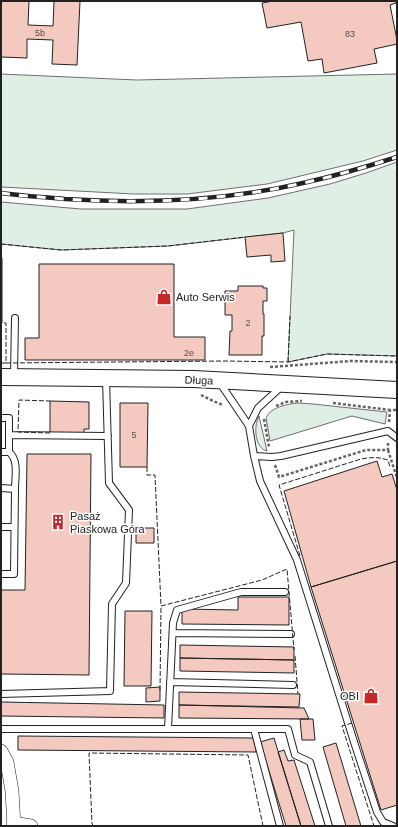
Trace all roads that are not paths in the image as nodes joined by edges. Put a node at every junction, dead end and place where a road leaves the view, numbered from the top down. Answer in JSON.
{"nodes":[{"id":1,"x":15,"y":318,"type":"dead end"},
{"id":2,"x":8,"y":377,"type":"edge"},
{"id":3,"x":106,"y":379,"type":"junction"},
{"id":4,"x":218,"y":380,"type":"junction"},
{"id":5,"x":285,"y":384,"type":"junction"},
{"id":6,"x":397,"y":390,"type":"edge"},
{"id":7,"x":1,"y":418,"type":"edge"},
{"id":8,"x":249,"y":426,"type":"junction"},
{"id":9,"x":9,"y":435,"type":"junction"},
{"id":10,"x":108,"y":436,"type":"junction"},
{"id":11,"x":397,"y":438,"type":"edge"},
{"id":12,"x":1,"y":452,"type":"edge"},
{"id":13,"x":9,"y":452,"type":"junction"},
{"id":14,"x":254,"y":456,"type":"junction"},
{"id":15,"x":1,"y":488,"type":"edge"},
{"id":16,"x":15,"y":489,"type":"junction"},
{"id":17,"x":1,"y":527,"type":"edge"},
{"id":18,"x":14,"y":527,"type":"junction"},
{"id":19,"x":1,"y":574,"type":"edge"},
{"id":20,"x":285,"y":592,"type":"dead end"},
{"id":21,"x":173,"y":633,"type":"junction"},
{"id":22,"x":291,"y":634,"type":"dead end"},
{"id":23,"x":170,"y":682,"type":"junction"},
{"id":24,"x":293,"y":685,"type":"dead end"},
{"id":25,"x":1,"y":694,"type":"edge"},
{"id":26,"x":1,"y":729,"type":"edge"},
{"id":27,"x":168,"y":729,"type":"junction"},
{"id":28,"x":254,"y":730,"type":"junction"},
{"id":29,"x":1,"y":751,"type":"edge"},
{"id":30,"x":14,"y":825,"type":"edge"},
{"id":31,"x":32,"y":826,"type":"edge"},
{"id":32,"x":280,"y":826,"type":"edge"},
{"id":33,"x":329,"y":826,"type":"edge"},
{"id":34,"x":393,"y":826,"type":"edge"}],
"edges":[{"from":1,"to":2,"type":"lane"},
{"from":2,"to":3,"type":"street","name":"Długa"},
{"from":3,"to":4,"type":"street","name":"Długa"},
{"from":3,"to":10,"type":"lane"},
{"from":4,"to":5,"type":"street","name":"Długa"},
{"from":4,"to":8,"type":"lane"},
{"from":5,"to":6,"type":"street","name":"Długa"},
{"from":5,"to":8,"type":"lane"},
{"from":7,"to":9,"type":"lane"},
{"from":8,"to":14,"type":"lane"},
{"from":9,"to":10,"type":"lane"},
{"from":9,"to":13,"type":"lane"},
{"from":10,"to":25,"type":"lane"},
{"from":11,"to":14,"type":"lane"},
{"from":12,"to":13,"type":"lane"},
{"from":13,"to":16,"type":"lane"},
{"from":14,"to":34,"type":"lane"},
{"from":15,"to":16,"type":"lane"},
{"from":16,"to":18,"type":"lane"},
{"from":17,"to":18,"type":"lane"},
{"from":18,"to":19,"type":"lane"},
{"from":20,"to":21,"type":"lane"},
{"from":21,"to":22,"type":"lane"},
{"from":21,"to":23,"type":"lane"},
{"from":23,"to":24,"type":"lane"},
{"from":23,"to":27,"type":"lane"},
{"from":26,"to":27,"type":"lane"},
{"from":27,"to":28,"type":"lane"},
{"from":28,"to":32,"type":"lane"},
{"from":28,"to":33,"type":"lane"},
{"from":29,"to":30,"type":"street"},
{"from":30,"to":31,"type":"street"}]}
